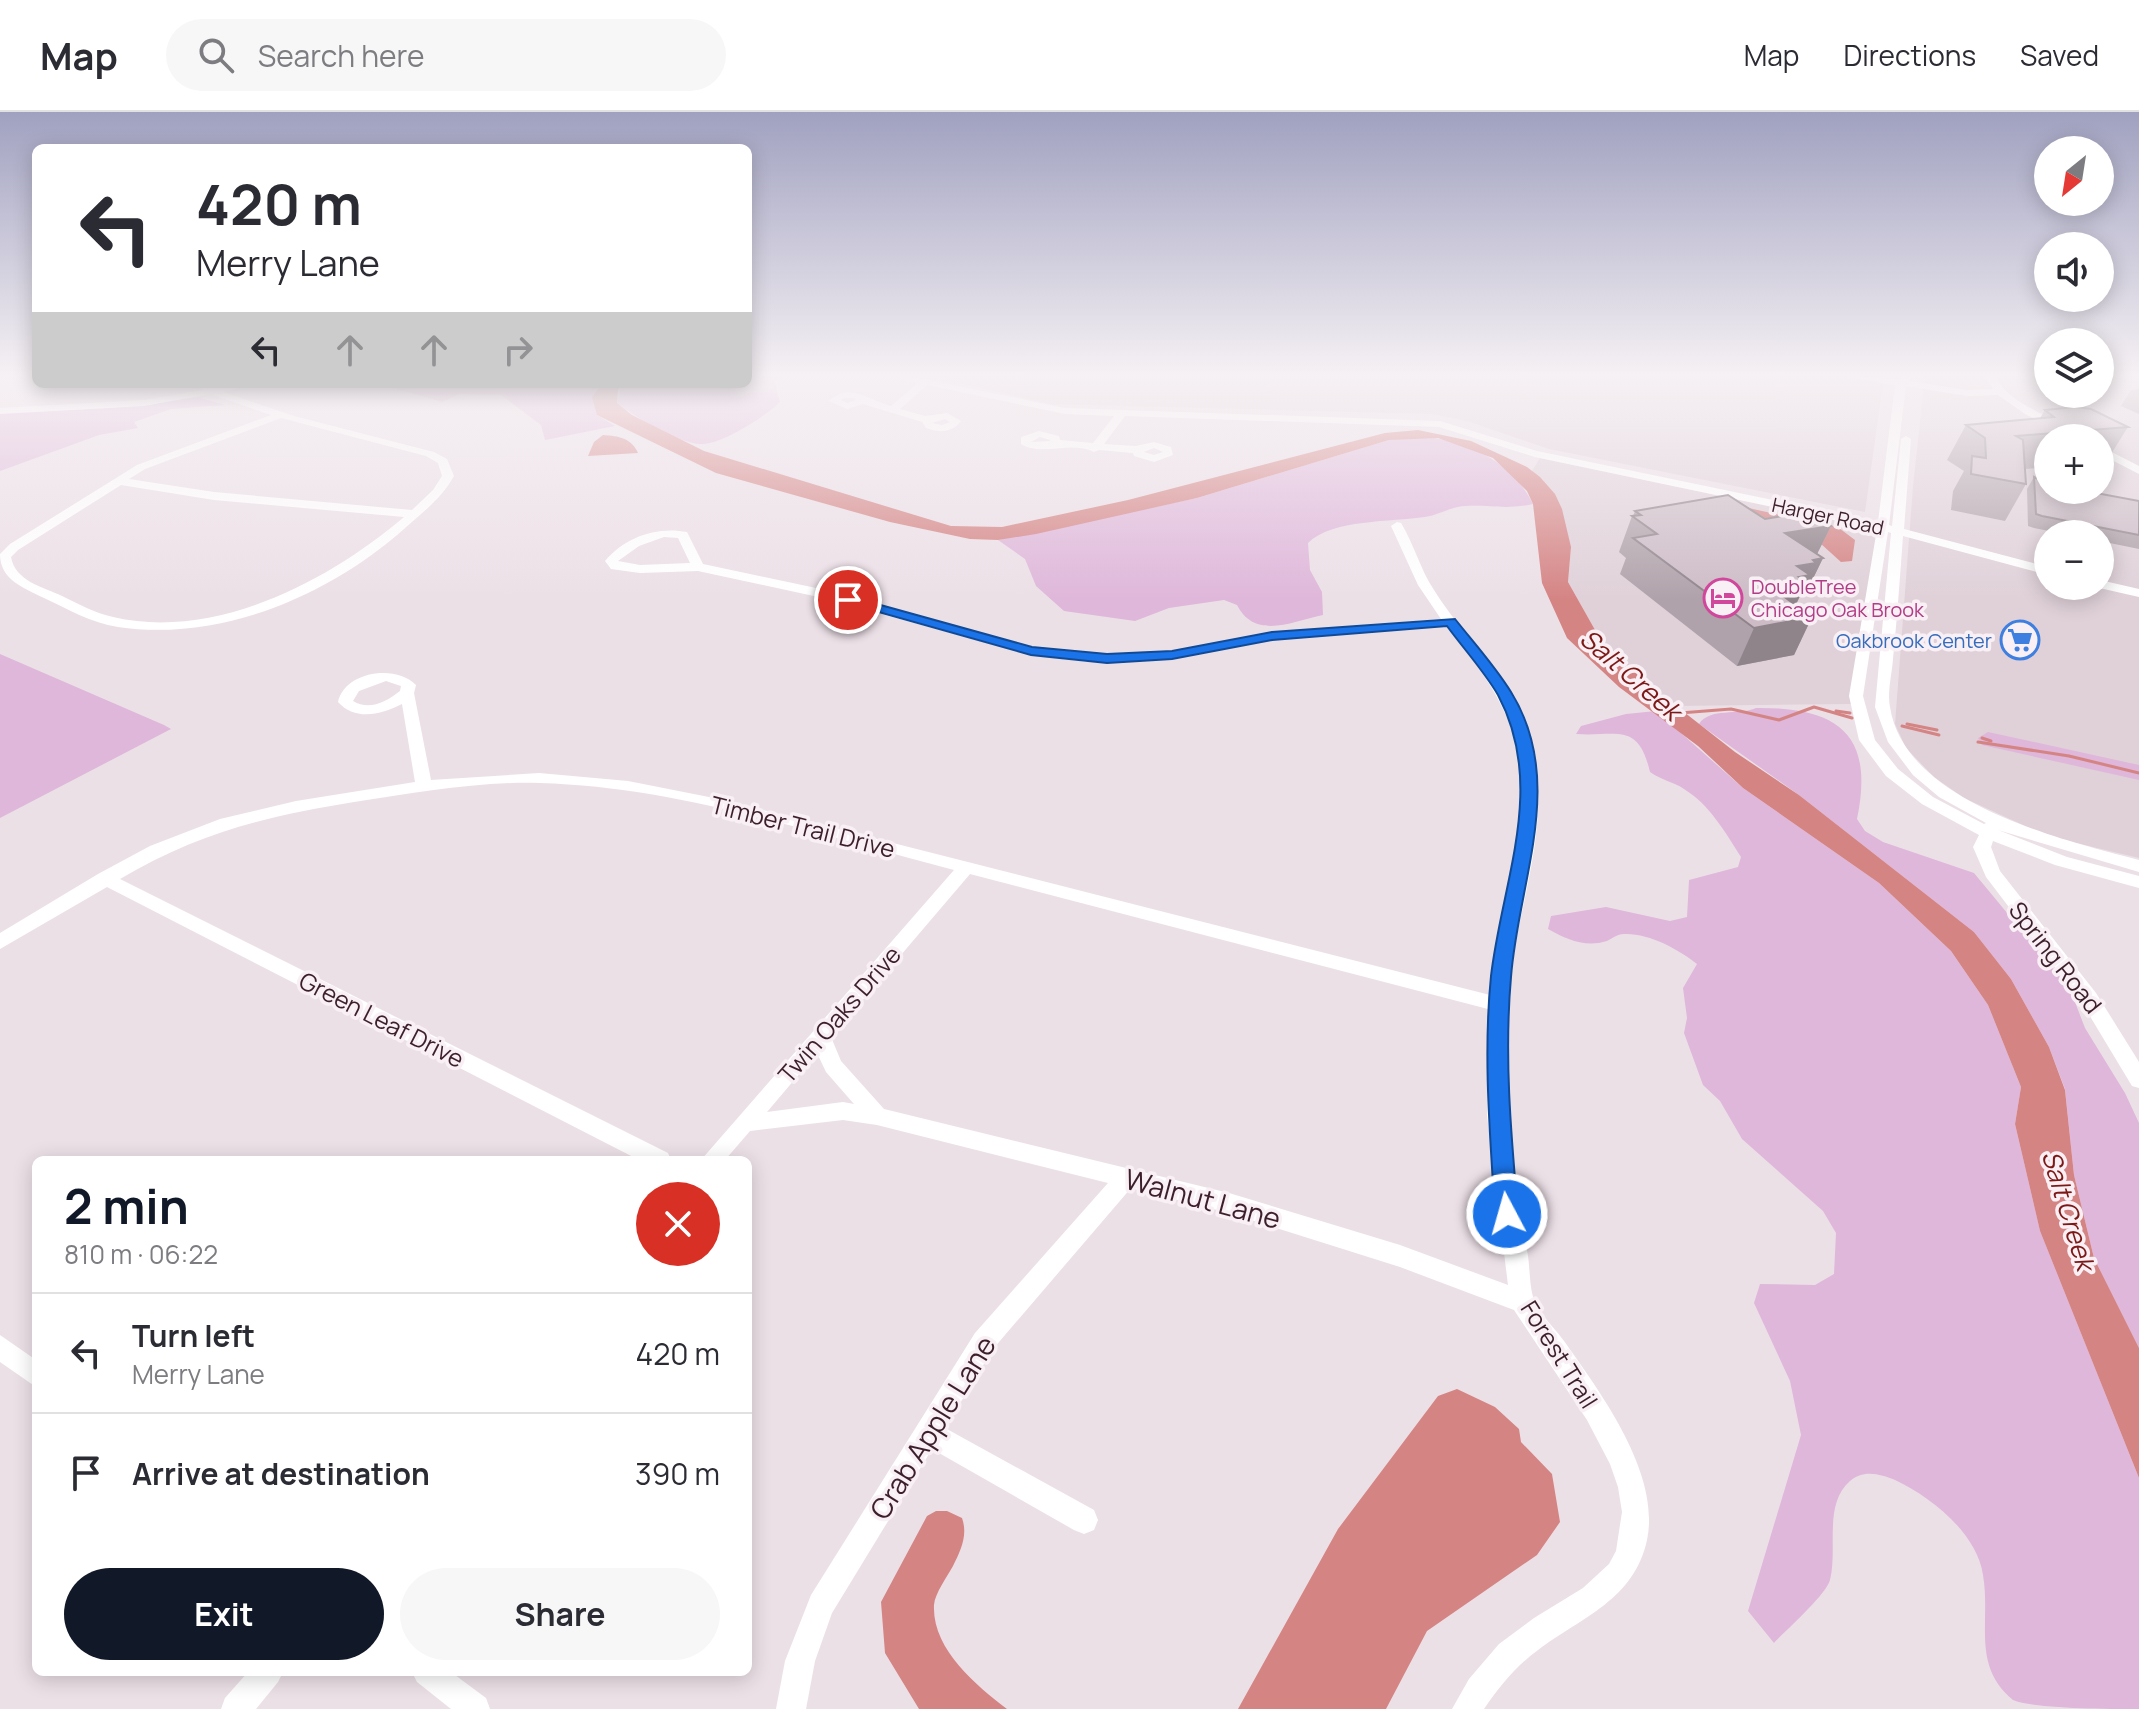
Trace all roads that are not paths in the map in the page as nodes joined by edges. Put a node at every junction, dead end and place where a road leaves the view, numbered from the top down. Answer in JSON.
{"nodes":[{"id":1,"x":185,"y":451,"type":"edge"},
{"id":2,"x":406,"y":451,"type":"edge"},
{"id":3,"x":1530,"y":451,"type":"edge"},
{"id":4,"x":1892,"y":451,"type":"edge"},
{"id":5,"x":1905,"y":451,"type":"edge"},
{"id":6,"x":2114,"y":457,"type":"edge"},
{"id":7,"x":2139,"y":471,"type":"edge"},
{"id":8,"x":118,"y":481,"type":"junction"},
{"id":9,"x":414,"y":514,"type":"junction"},
{"id":10,"x":1397,"y":526,"type":"dead end"},
{"id":11,"x":1883,"y":527,"type":"junction"},
{"id":12,"x":1898,"y":531,"type":"junction"},
{"id":13,"x":698,"y":567,"type":"junction"},
{"id":14,"x":2034,"y":567,"type":"edge"},
{"id":15,"x":2114,"y":587,"type":"edge"},
{"id":16,"x":2139,"y":593,"type":"edge"},
{"id":17,"x":1451,"y":622,"type":"junction"},
{"id":18,"x":407,"y":693,"type":"dead end"},
{"id":19,"x":424,"y":786,"type":"junction"},
{"id":20,"x":1991,"y":827,"type":"junction"},
{"id":21,"x":2139,"y":866,"type":"edge"},
{"id":22,"x":966,"y":868,"type":"junction"},
{"id":23,"x":104,"y":878,"type":"junction"},
{"id":24,"x":2139,"y":882,"type":"edge"},
{"id":25,"x":0,"y":942,"type":"edge"},
{"id":26,"x":1500,"y":1005,"type":"junction"},
{"id":27,"x":820,"y":1036,"type":"junction"},
{"id":28,"x":2139,"y":1080,"type":"edge"},
{"id":29,"x":877,"y":1116,"type":"junction"},
{"id":30,"x":745,"y":1123,"type":"junction"},
{"id":31,"x":652,"y":1156,"type":"edge"},
{"id":32,"x":716,"y":1156,"type":"edge"},
{"id":33,"x":1127,"y":1177,"type":"junction"},
{"id":34,"x":1523,"y":1302,"type":"junction"},
{"id":35,"x":0,"y":1347,"type":"edge"},
{"id":36,"x":32,"y":1372,"type":"edge"},
{"id":37,"x":928,"y":1433,"type":"junction"},
{"id":38,"x":1084,"y":1520,"type":"dead end"},
{"id":39,"x":265,"y":1676,"type":"edge"},
{"id":40,"x":432,"y":1676,"type":"edge"},
{"id":41,"x":236,"y":1709,"type":"edge"},
{"id":42,"x":475,"y":1709,"type":"edge"},
{"id":43,"x":791,"y":1709,"type":"edge"},
{"id":44,"x":1467,"y":1709,"type":"edge"}],
"edges":[{"from":1,"to":8,"type":"street"},
{"from":2,"to":9,"type":"street"},
{"from":3,"to":11,"type":"street","name":"Harger Road"},
{"from":4,"to":11,"type":"street"},
{"from":5,"to":12,"type":"street"},
{"from":6,"to":7,"type":"street"},
{"from":8,"to":9,"type":"street"},
{"from":8,"to":9,"type":"street"},
{"from":10,"to":17,"type":"street","name":"Forest Trail"},
{"from":11,"to":12,"type":"street","name":"Harger Road"},
{"from":11,"to":20,"type":"street"},
{"from":12,"to":14,"type":"street","name":"Harger Road"},
{"from":12,"to":20,"type":"street"},
{"from":13,"to":13,"type":"street"},
{"from":13,"to":17,"type":"street"},
{"from":15,"to":16,"type":"street"},
{"from":17,"to":26,"type":"street","name":"Forest Trail"},
{"from":18,"to":19,"type":"street"},
{"from":19,"to":22,"type":"street","name":"Timber Trail Drive"},
{"from":19,"to":23,"type":"street","name":"Timber Trail Drive"},
{"from":20,"to":21,"type":"street"},
{"from":20,"to":24,"type":"street"},
{"from":20,"to":28,"type":"street","name":"Spring Road"},
{"from":22,"to":26,"type":"street","name":"Timber Trail Drive"},
{"from":22,"to":27,"type":"street","name":"Twin Oaks Drive"},
{"from":23,"to":25,"type":"street","name":"Timber Trail Drive"},
{"from":23,"to":31,"type":"street","name":"Green Leaf Drive"},
{"from":26,"to":34,"type":"street","name":"Forest Trail"},
{"from":27,"to":29,"type":"street"},
{"from":27,"to":30,"type":"street","name":"Twin Oaks Drive"},
{"from":29,"to":30,"type":"street","name":"Walnut Lane"},
{"from":29,"to":33,"type":"street","name":"Walnut Lane"},
{"from":30,"to":32,"type":"street","name":"Twin Oaks Drive"},
{"from":33,"to":34,"type":"street","name":"Walnut Lane"},
{"from":33,"to":37,"type":"street","name":"Crab Apple Lane"},
{"from":34,"to":44,"type":"street","name":"Forest Trail"},
{"from":35,"to":36,"type":"street"},
{"from":37,"to":38,"type":"street"},
{"from":37,"to":43,"type":"street","name":"Crab Apple Lane"},
{"from":39,"to":41,"type":"street"},
{"from":40,"to":42,"type":"street"}]}
